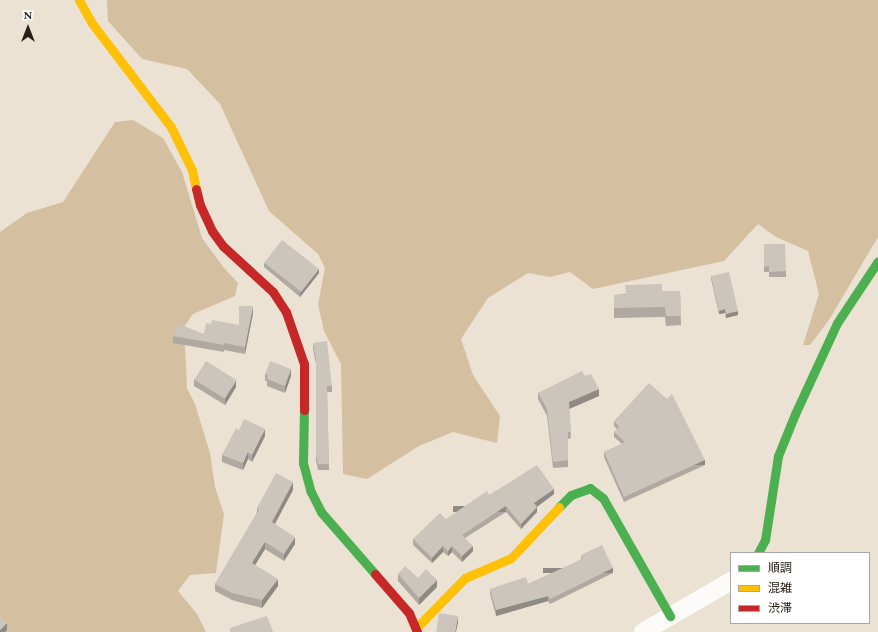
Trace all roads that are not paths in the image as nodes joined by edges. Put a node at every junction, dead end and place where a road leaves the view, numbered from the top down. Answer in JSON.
{"nodes":[{"id":1,"x":79,"y":0,"type":"edge"},
{"id":2,"x":878,"y":262,"type":"edge"},
{"id":3,"x":759,"y":552,"type":"edge"},
{"id":4,"x":730,"y":581,"type":"edge"},
{"id":5,"x":670,"y":616,"type":"junction"},
{"id":6,"x":417,"y":630,"type":"edge"},
{"id":7,"x":643,"y":632,"type":"edge"}],
"edges":[{"from":1,"to":6,"type":"street"},
{"from":2,"to":3,"type":"street"},
{"from":4,"to":5,"type":"street"},
{"from":5,"to":6,"type":"street"},
{"from":5,"to":7,"type":"street"}]}
